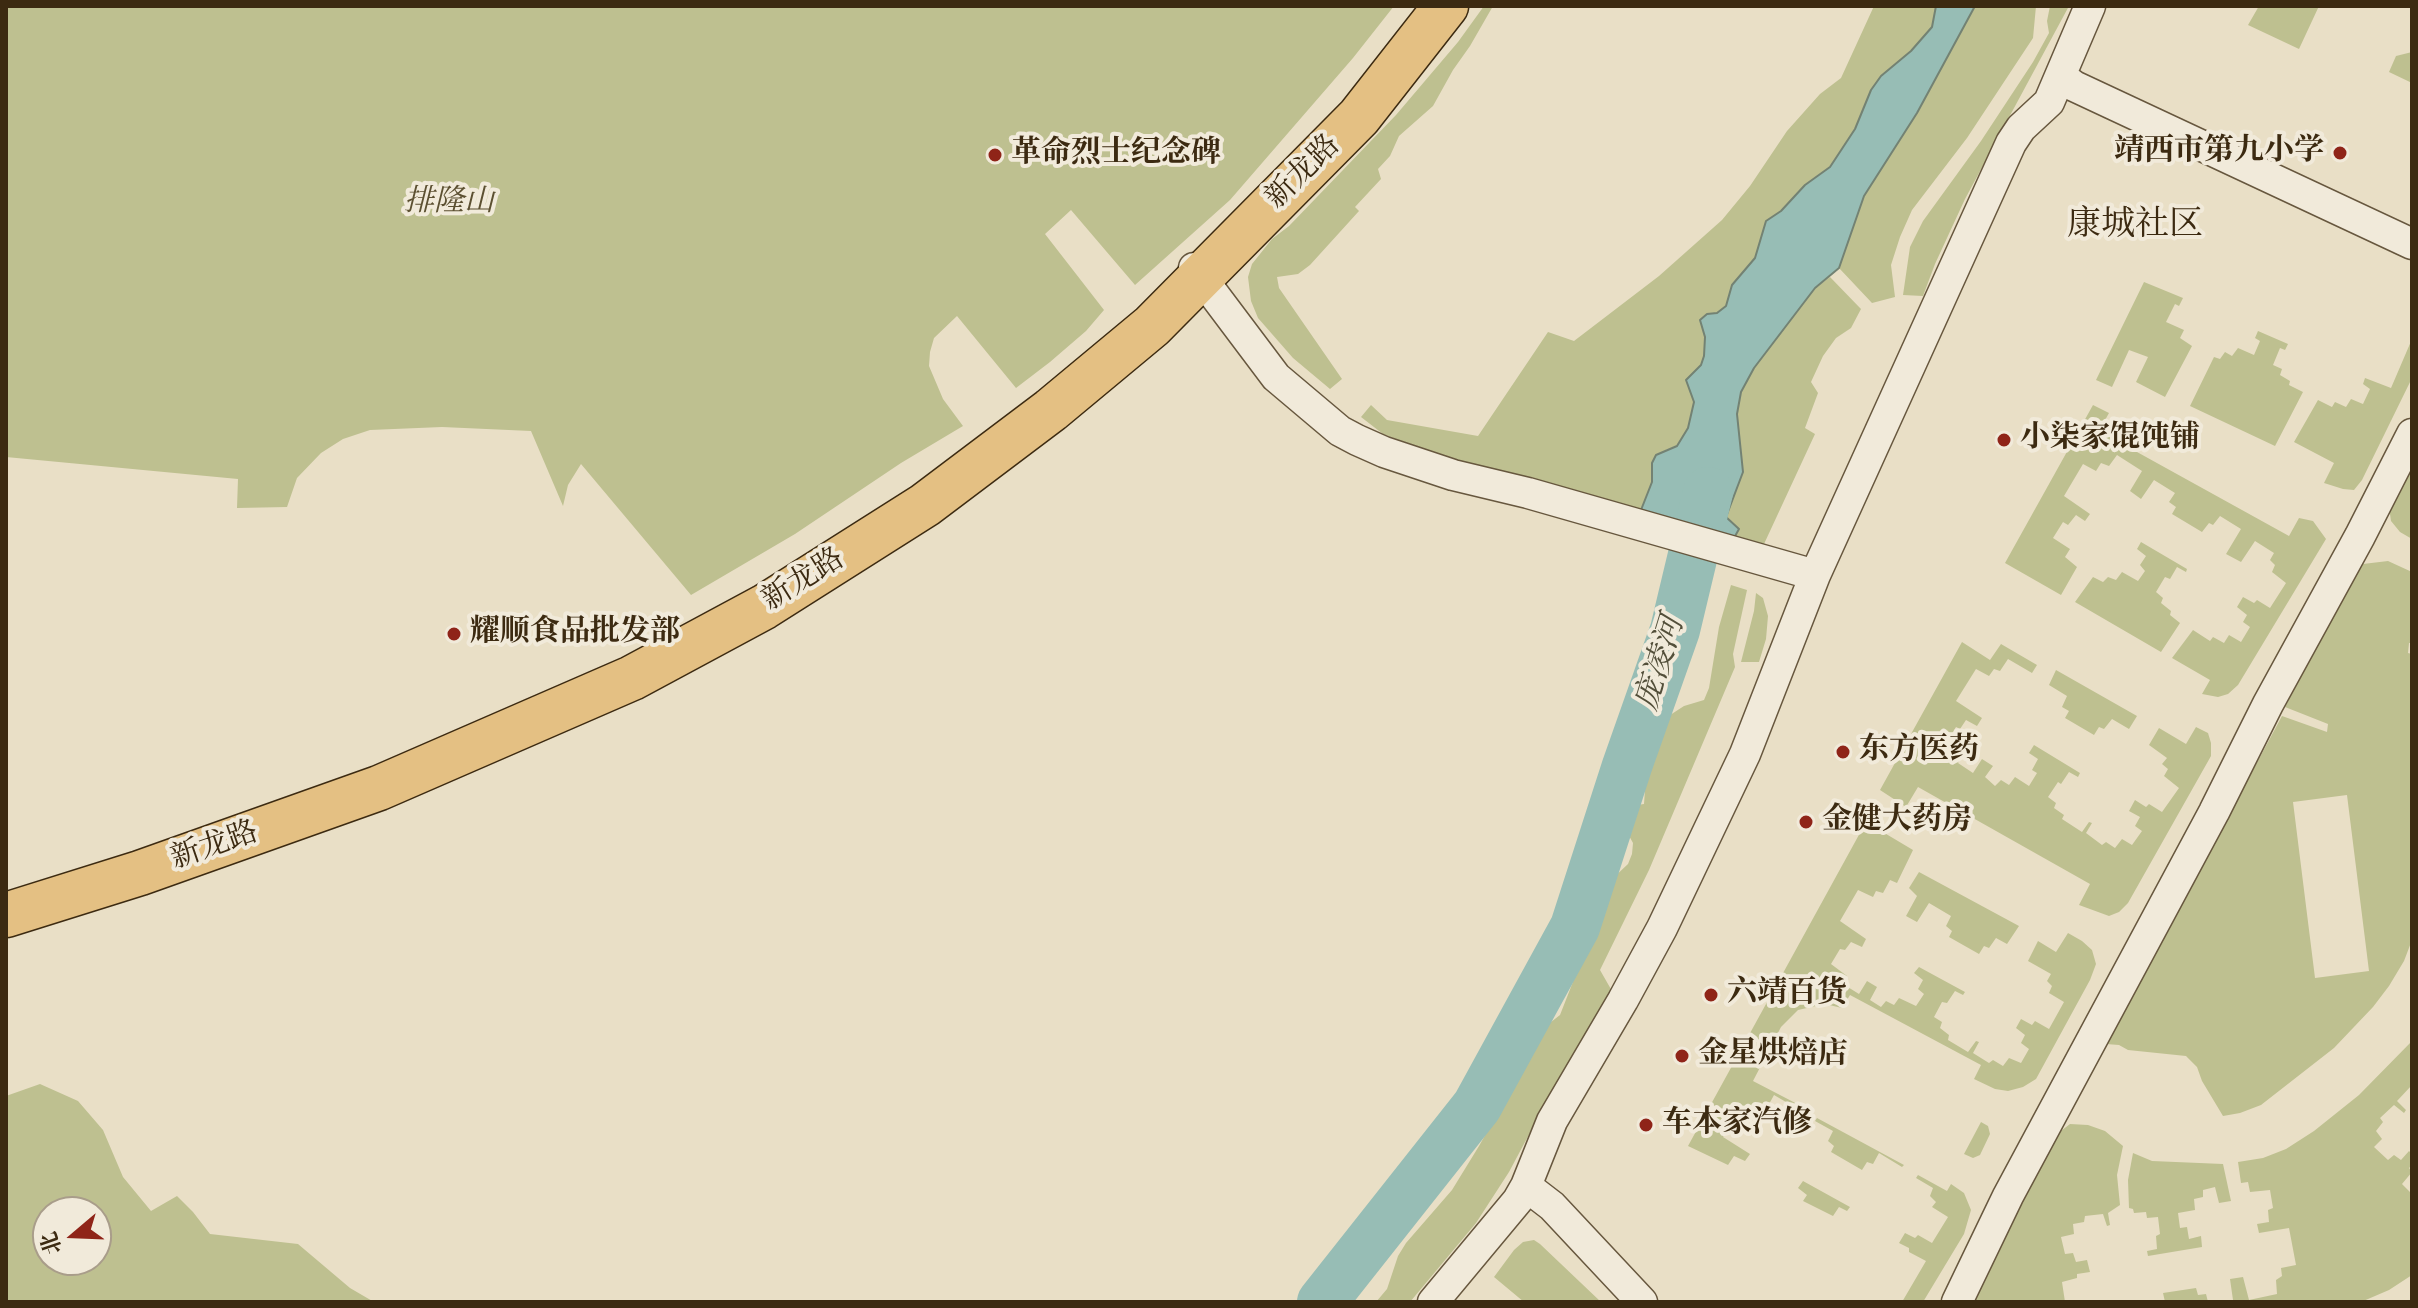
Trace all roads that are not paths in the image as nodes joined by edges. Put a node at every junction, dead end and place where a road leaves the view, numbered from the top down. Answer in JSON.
{"nodes":[{"id":1,"x":1431,"y":6,"type":"edge"},
{"id":2,"x":1446,"y":6,"type":"edge"},
{"id":3,"x":2090,"y":6,"type":"edge"},
{"id":4,"x":2062,"y":77,"type":"junction"},
{"id":5,"x":2412,"y":244,"type":"edge"},
{"id":6,"x":1198,"y":273,"type":"junction"},
{"id":7,"x":2412,"y":434,"type":"edge"},
{"id":8,"x":1815,"y":575,"type":"junction"},
{"id":9,"x":6,"y":904,"type":"edge"},
{"id":10,"x":6,"y":915,"type":"edge"},
{"id":11,"x":1526,"y":1186,"type":"junction"},
{"id":12,"x":1433,"y":1302,"type":"edge"},
{"id":13,"x":1642,"y":1302,"type":"edge"},
{"id":14,"x":1957,"y":1302,"type":"edge"}],
"edges":[{"from":1,"to":6,"type":"main road","name":"新龙路"},
{"from":2,"to":6,"type":"main road","name":"新龙路"},
{"from":3,"to":4,"type":"street"},
{"from":4,"to":5,"type":"street"},
{"from":4,"to":8,"type":"street"},
{"from":6,"to":8,"type":"street"},
{"from":6,"to":9,"type":"main road","name":"新龙路"},
{"from":6,"to":10,"type":"main road","name":"新龙路"},
{"from":7,"to":14,"type":"street"},
{"from":8,"to":11,"type":"street"},
{"from":11,"to":12,"type":"street"},
{"from":11,"to":13,"type":"street"}]}
